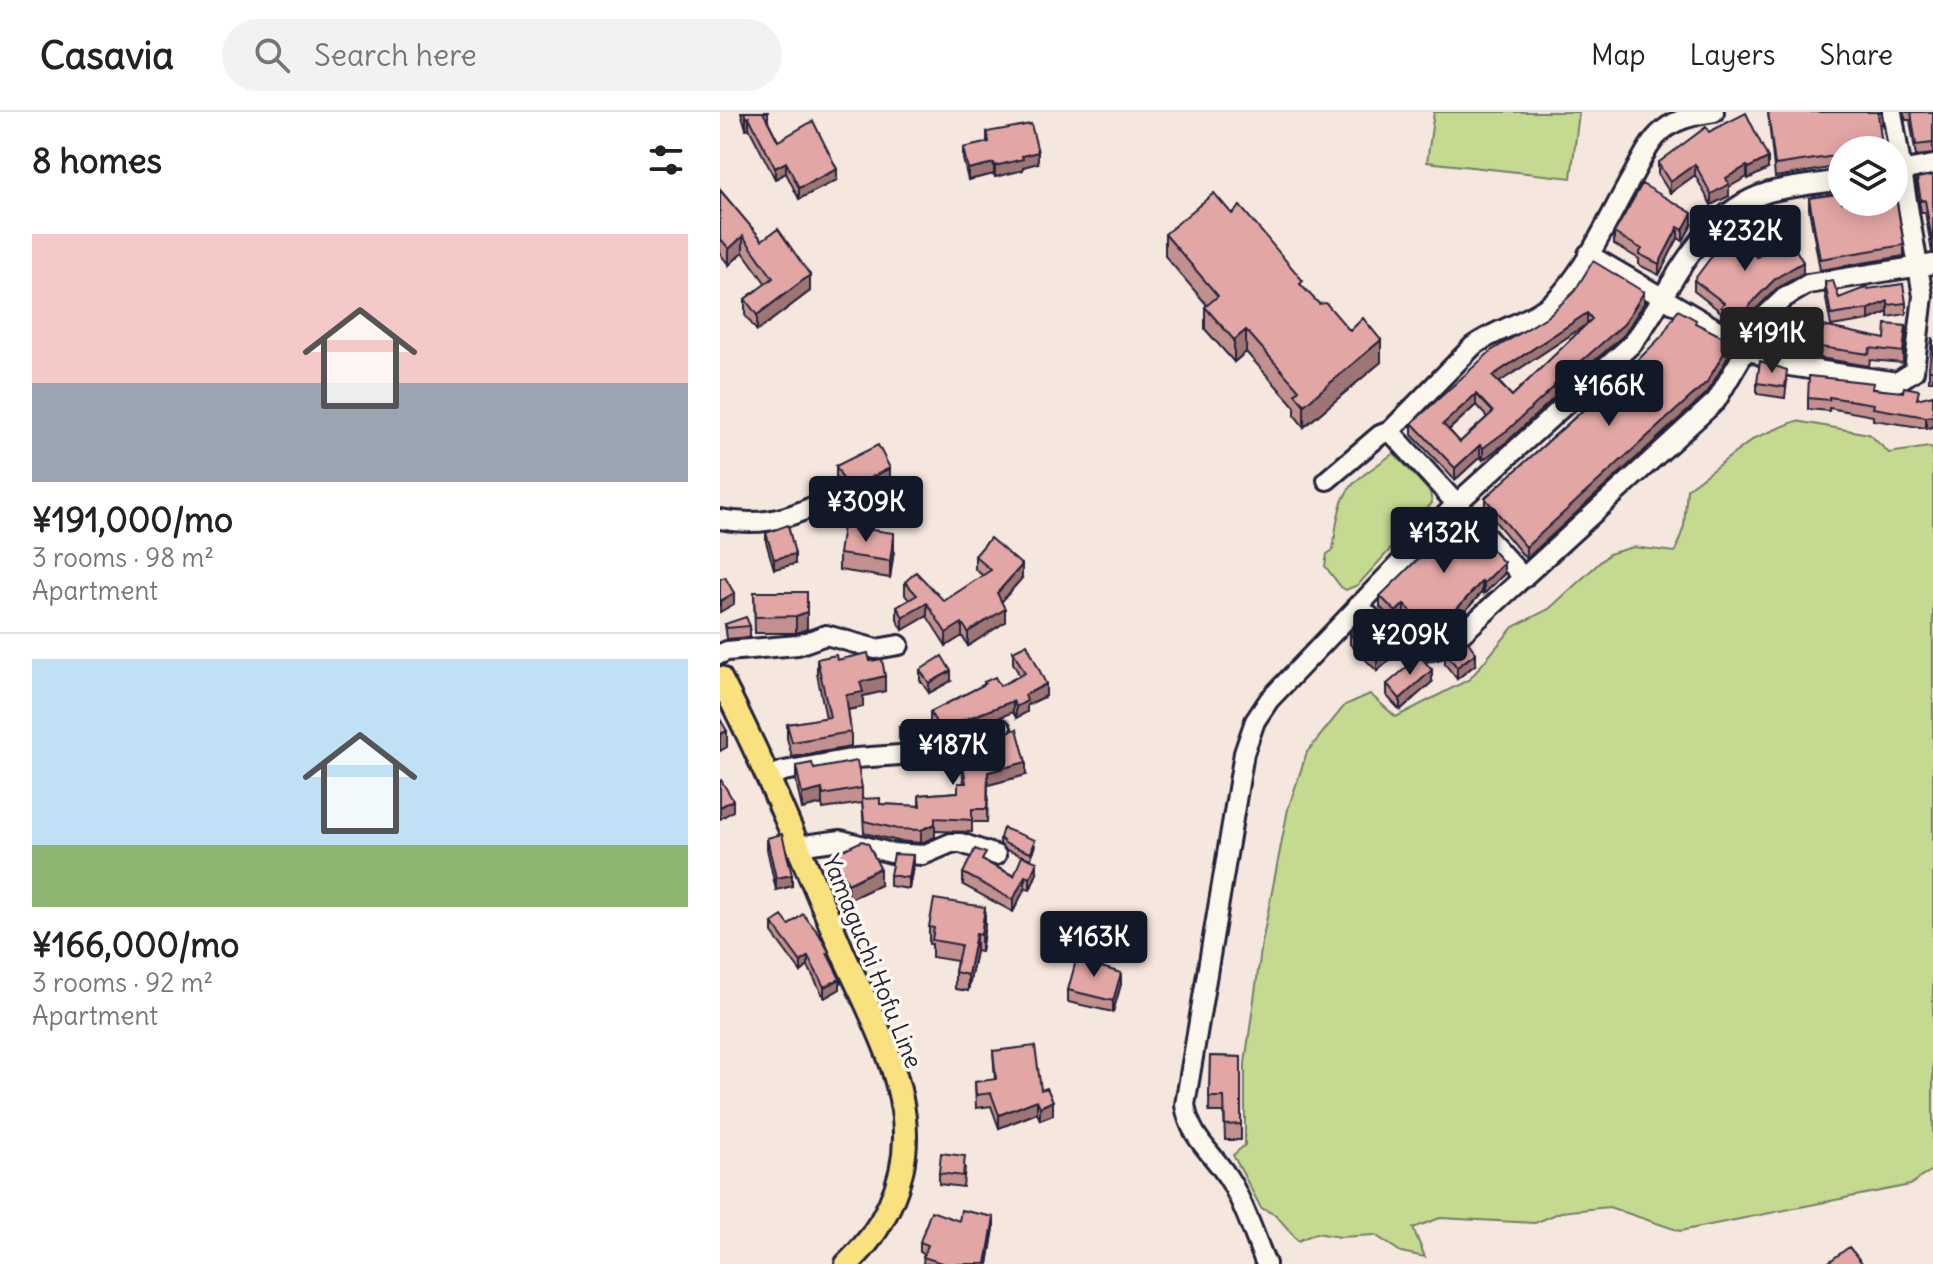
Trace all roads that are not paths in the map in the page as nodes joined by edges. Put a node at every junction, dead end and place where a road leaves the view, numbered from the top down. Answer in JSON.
{"nodes":[{"id":1,"x":1714,"y":112,"type":"edge"},
{"id":2,"x":1892,"y":112,"type":"edge"},
{"id":3,"x":1894,"y":136,"type":"edge"},
{"id":4,"x":1933,"y":165,"type":"edge"},
{"id":5,"x":1908,"y":169,"type":"edge"},
{"id":6,"x":1828,"y":182,"type":"edge"},
{"id":7,"x":1908,"y":205,"type":"edge"},
{"id":8,"x":1588,"y":254,"type":"junction"},
{"id":9,"x":1926,"y":265,"type":"edge"},
{"id":10,"x":1662,"y":299,"type":"junction"},
{"id":11,"x":1748,"y":346,"type":"junction"},
{"id":12,"x":1390,"y":431,"type":"junction"},
{"id":13,"x":1327,"y":480,"type":"dead end"},
{"id":14,"x":1456,"y":504,"type":"junction"},
{"id":15,"x":816,"y":505,"type":"dead end"},
{"id":16,"x":720,"y":519,"type":"edge"},
{"id":17,"x":1524,"y":578,"type":"junction"},
{"id":18,"x":1358,"y":605,"type":"junction"},
{"id":19,"x":899,"y":645,"type":"dead end"},
{"id":20,"x":720,"y":654,"type":"edge"},
{"id":21,"x":720,"y":678,"type":"edge"},
{"id":22,"x":1001,"y":729,"type":"dead end"},
{"id":23,"x":768,"y":777,"type":"junction"},
{"id":24,"x":797,"y":846,"type":"junction"},
{"id":25,"x":996,"y":855,"type":"dead end"},
{"id":26,"x":851,"y":1263,"type":"edge"},
{"id":27,"x":1266,"y":1264,"type":"edge"}],
"edges":[{"from":1,"to":8,"type":"street"},
{"from":2,"to":3,"type":"street"},
{"from":4,"to":5,"type":"street"},
{"from":6,"to":10,"type":"street"},
{"from":7,"to":9,"type":"street"},
{"from":8,"to":10,"type":"street"},
{"from":8,"to":12,"type":"street"},
{"from":9,"to":11,"type":"street"},
{"from":9,"to":11,"type":"street"},
{"from":10,"to":11,"type":"street"},
{"from":10,"to":14,"type":"street"},
{"from":11,"to":17,"type":"street"},
{"from":12,"to":13,"type":"street"},
{"from":12,"to":14,"type":"street"},
{"from":14,"to":17,"type":"street"},
{"from":14,"to":18,"type":"street"},
{"from":15,"to":16,"type":"street"},
{"from":17,"to":18,"type":"street"},
{"from":18,"to":27,"type":"street"},
{"from":19,"to":20,"type":"street"},
{"from":21,"to":23,"type":"main road","name":"Yamaguchi Hofu Line"},
{"from":22,"to":23,"type":"street"},
{"from":23,"to":24,"type":"main road","name":"Yamaguchi Hofu Line"},
{"from":24,"to":25,"type":"street"},
{"from":24,"to":26,"type":"main road","name":"Yamaguchi Hofu Line"}]}
